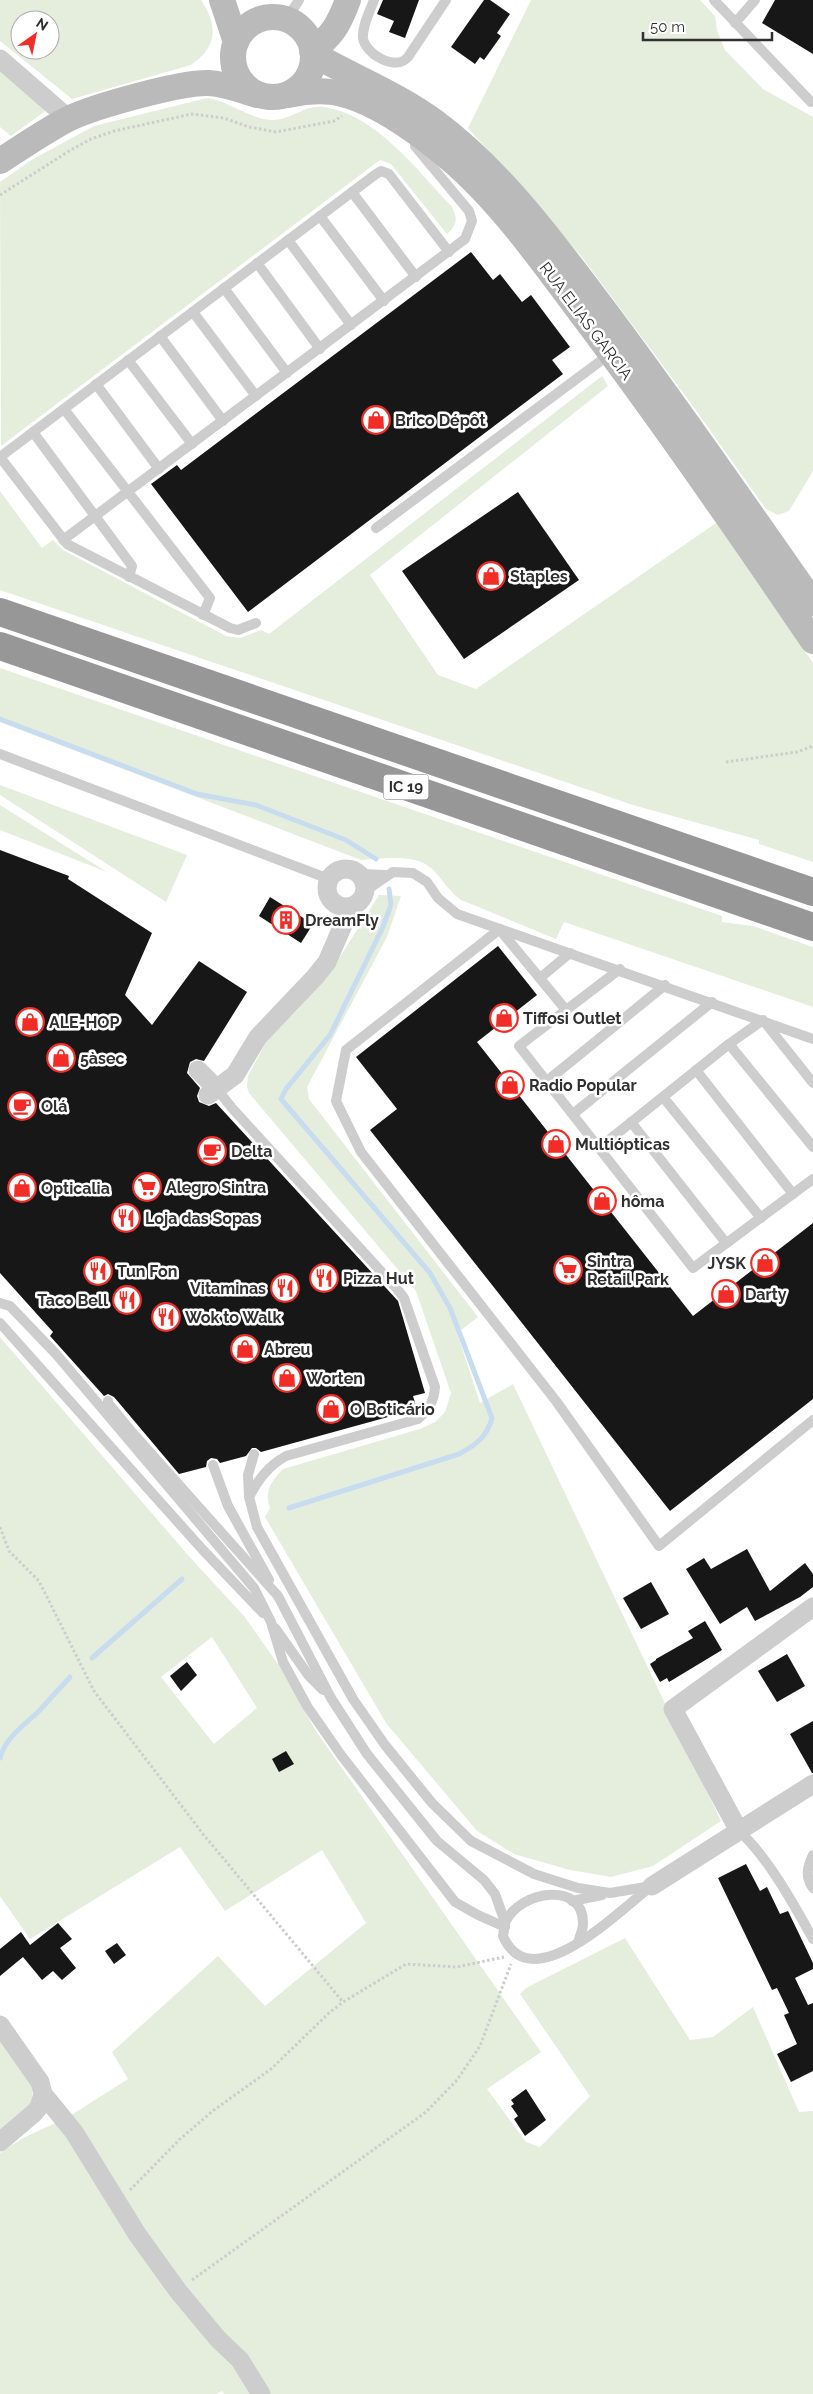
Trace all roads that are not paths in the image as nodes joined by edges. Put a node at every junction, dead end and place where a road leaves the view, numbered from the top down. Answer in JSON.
{"nodes":[{"id":1,"x":222,"y":0,"type":"edge"},
{"id":2,"x":255,"y":0,"type":"edge"},
{"id":3,"x":374,"y":0,"type":"edge"},
{"id":4,"x":446,"y":0,"type":"edge"},
{"id":5,"x":714,"y":0,"type":"edge"},
{"id":6,"x":755,"y":0,"type":"edge"},
{"id":7,"x":341,"y":16,"type":"edge"},
{"id":8,"x":736,"y":23,"type":"junction"},
{"id":9,"x":299,"y":29,"type":"edge"},
{"id":10,"x":235,"y":44,"type":"junction"},
{"id":11,"x":0,"y":60,"type":"edge"},
{"id":12,"x":185,"y":85,"type":"junction"},
{"id":13,"x":356,"y":89,"type":"junction"},
{"id":14,"x":257,"y":95,"type":"junction"},
{"id":15,"x":288,"y":95,"type":"junction"},
{"id":16,"x":811,"y":102,"type":"dead end"},
{"id":17,"x":378,"y":110,"type":"junction"},
{"id":18,"x":69,"y":119,"type":"junction"},
{"id":19,"x":0,"y":161,"type":"edge"},
{"id":20,"x":352,"y":192,"type":"junction"},
{"id":21,"x":320,"y":216,"type":"junction"},
{"id":22,"x":288,"y":240,"type":"junction"},
{"id":23,"x":449,"y":252,"type":"junction"},
{"id":24,"x":257,"y":263,"type":"junction"},
{"id":25,"x":416,"y":277,"type":"junction"},
{"id":26,"x":224,"y":288,"type":"junction"},
{"id":27,"x":384,"y":301,"type":"junction"},
{"id":28,"x":192,"y":312,"type":"junction"},
{"id":29,"x":351,"y":325,"type":"junction"},
{"id":30,"x":160,"y":336,"type":"junction"},
{"id":31,"x":320,"y":349,"type":"junction"},
{"id":32,"x":611,"y":353,"type":"junction"},
{"id":33,"x":128,"y":360,"type":"junction"},
{"id":34,"x":287,"y":373,"type":"junction"},
{"id":35,"x":96,"y":384,"type":"junction"},
{"id":36,"x":256,"y":396,"type":"junction"},
{"id":37,"x":64,"y":408,"type":"junction"},
{"id":38,"x":223,"y":421,"type":"junction"},
{"id":39,"x":32,"y":432,"type":"junction"},
{"id":40,"x":192,"y":444,"type":"junction"},
{"id":41,"x":0,"y":457,"type":"edge"},
{"id":42,"x":159,"y":469,"type":"junction"},
{"id":43,"x":128,"y":492,"type":"junction"},
{"id":44,"x":96,"y":516,"type":"junction"},
{"id":45,"x":376,"y":528,"type":"dead end"},
{"id":46,"x":64,"y":540,"type":"junction"},
{"id":47,"x":129,"y":577,"type":"junction"},
{"id":48,"x":813,"y":603,"type":"edge"},
{"id":49,"x":0,"y":612,"type":"edge"},
{"id":50,"x":203,"y":615,"type":"junction"},
{"id":51,"x":256,"y":623,"type":"dead end"},
{"id":52,"x":813,"y":641,"type":"edge"},
{"id":53,"x":0,"y":646,"type":"edge"},
{"id":54,"x":0,"y":754,"type":"edge"},
{"id":55,"x":386,"y":875,"type":"junction"},
{"id":56,"x":329,"y":880,"type":"junction"},
{"id":57,"x":362,"y":889,"type":"junction"},
{"id":58,"x":813,"y":892,"type":"edge"},
{"id":59,"x":341,"y":906,"type":"junction"},
{"id":60,"x":343,"y":925,"type":"junction"},
{"id":61,"x":813,"y":927,"type":"edge"},
{"id":62,"x":500,"y":929,"type":"junction"},
{"id":63,"x":570,"y":952,"type":"junction"},
{"id":64,"x":620,"y":969,"type":"junction"},
{"id":65,"x":540,"y":978,"type":"junction"},
{"id":66,"x":665,"y":986,"type":"junction"},
{"id":67,"x":712,"y":1002,"type":"junction"},
{"id":68,"x":566,"y":1010,"type":"junction"},
{"id":69,"x":763,"y":1020,"type":"junction"},
{"id":70,"x":813,"y":1039,"type":"edge"},
{"id":71,"x":729,"y":1044,"type":"junction"},
{"id":72,"x":198,"y":1070,"type":"dead end"},
{"id":73,"x":696,"y":1070,"type":"junction"},
{"id":74,"x":547,"y":1080,"type":"junction"},
{"id":75,"x":813,"y":1083,"type":"edge"},
{"id":76,"x":213,"y":1092,"type":"junction"},
{"id":77,"x":663,"y":1097,"type":"junction"},
{"id":78,"x":573,"y":1114,"type":"junction"},
{"id":79,"x":631,"y":1122,"type":"junction"},
{"id":80,"x":599,"y":1148,"type":"junction"},
{"id":81,"x":813,"y":1148,"type":"edge"},
{"id":82,"x":813,"y":1179,"type":"edge"},
{"id":83,"x":793,"y":1194,"type":"junction"},
{"id":84,"x":760,"y":1218,"type":"junction"},
{"id":85,"x":726,"y":1244,"type":"junction"},
{"id":86,"x":0,"y":1303,"type":"edge"},
{"id":87,"x":0,"y":1323,"type":"edge"},
{"id":88,"x":108,"y":1400,"type":"dead end"},
{"id":89,"x":813,"y":1420,"type":"edge"},
{"id":90,"x":254,"y":1454,"type":"dead end"},
{"id":91,"x":213,"y":1465,"type":"dead end"},
{"id":92,"x":249,"y":1497,"type":"junction"},
{"id":93,"x":278,"y":1596,"type":"junction"},
{"id":94,"x":813,"y":1607,"type":"edge"},
{"id":95,"x":271,"y":1622,"type":"junction"},
{"id":96,"x":331,"y":1698,"type":"junction"},
{"id":97,"x":813,"y":1784,"type":"edge"},
{"id":98,"x":739,"y":1830,"type":"junction"},
{"id":99,"x":486,"y":1850,"type":"junction"},
{"id":100,"x":813,"y":1856,"type":"edge"},
{"id":101,"x":652,"y":1886,"type":"junction"},
{"id":102,"x":813,"y":1888,"type":"edge"},
{"id":103,"x":610,"y":1893,"type":"junction"},
{"id":104,"x":558,"y":1894,"type":"junction"},
{"id":105,"x":572,"y":1901,"type":"junction"},
{"id":106,"x":505,"y":1924,"type":"junction"},
{"id":107,"x":813,"y":1939,"type":"edge"},
{"id":108,"x":578,"y":1943,"type":"junction"},
{"id":109,"x":0,"y":2025,"type":"edge"},
{"id":110,"x":43,"y":2094,"type":"junction"},
{"id":111,"x":0,"y":2142,"type":"edge"},
{"id":112,"x":261,"y":2394,"type":"edge"}],
"edges":[{"from":1,"to":10,"type":"street"},
{"from":2,"to":9,"type":"street","name":"RUA ELIAS GARCIA"},
{"from":3,"to":4,"type":"lane"},
{"from":5,"to":8,"type":"lane"},
{"from":6,"to":8,"type":"lane"},
{"from":7,"to":9,"type":"street"},
{"from":7,"to":13,"type":"street"},
{"from":8,"to":16,"type":"lane"},
{"from":9,"to":10,"type":"street"},
{"from":9,"to":13,"type":"street","name":"RUA ELIAS GARCIA"},
{"from":9,"to":15,"type":"street"},
{"from":10,"to":12,"type":"street"},
{"from":10,"to":14,"type":"street"},
{"from":11,"to":18,"type":"street"},
{"from":12,"to":14,"type":"street"},
{"from":12,"to":18,"type":"street"},
{"from":13,"to":15,"type":"street","name":"RUA ELIAS GARCIA"},
{"from":13,"to":17,"type":"street","name":"RUA ELIAS GARCIA"},
{"from":13,"to":48,"type":"street","name":"RUA ELIAS GARCIA"},
{"from":14,"to":15,"type":"street"},
{"from":17,"to":23,"type":"lane"},
{"from":17,"to":32,"type":"street","name":"RUA ELIAS GARCIA"},
{"from":18,"to":19,"type":"street"},
{"from":20,"to":21,"type":"lane"},
{"from":20,"to":23,"type":"lane"},
{"from":20,"to":25,"type":"lane"},
{"from":21,"to":22,"type":"lane"},
{"from":21,"to":27,"type":"lane"},
{"from":22,"to":24,"type":"lane"},
{"from":22,"to":29,"type":"lane"},
{"from":23,"to":25,"type":"lane"},
{"from":24,"to":26,"type":"lane"},
{"from":24,"to":31,"type":"lane"},
{"from":25,"to":27,"type":"lane"},
{"from":26,"to":28,"type":"lane"},
{"from":26,"to":34,"type":"lane"},
{"from":27,"to":29,"type":"lane"},
{"from":28,"to":30,"type":"lane"},
{"from":28,"to":36,"type":"lane"},
{"from":29,"to":31,"type":"lane"},
{"from":30,"to":33,"type":"lane"},
{"from":30,"to":38,"type":"lane"},
{"from":31,"to":34,"type":"lane"},
{"from":32,"to":45,"type":"lane"},
{"from":32,"to":52,"type":"street","name":"RUA ELIAS GARCIA"},
{"from":33,"to":35,"type":"lane"},
{"from":33,"to":40,"type":"lane"},
{"from":34,"to":36,"type":"lane"},
{"from":35,"to":37,"type":"lane"},
{"from":35,"to":42,"type":"lane"},
{"from":36,"to":38,"type":"lane"},
{"from":37,"to":39,"type":"lane"},
{"from":37,"to":43,"type":"lane"},
{"from":38,"to":40,"type":"lane"},
{"from":39,"to":41,"type":"lane"},
{"from":39,"to":44,"type":"lane"},
{"from":40,"to":42,"type":"lane"},
{"from":41,"to":46,"type":"lane"},
{"from":42,"to":43,"type":"lane"},
{"from":43,"to":44,"type":"lane"},
{"from":43,"to":50,"type":"lane"},
{"from":44,"to":46,"type":"lane"},
{"from":44,"to":47,"type":"lane"},
{"from":46,"to":47,"type":"lane"},
{"from":47,"to":50,"type":"lane"},
{"from":49,"to":58,"type":"highway","number":"IC 19"},
{"from":50,"to":51,"type":"lane"},
{"from":53,"to":61,"type":"highway","number":"IC 19"},
{"from":54,"to":56,"type":"lane"},
{"from":55,"to":57,"type":"lane"},
{"from":55,"to":57,"type":"lane"},
{"from":55,"to":62,"type":"lane"},
{"from":56,"to":57,"type":"street"},
{"from":56,"to":59,"type":"street"},
{"from":57,"to":59,"type":"street"},
{"from":57,"to":60,"type":"lane"},
{"from":59,"to":60,"type":"lane"},
{"from":60,"to":76,"type":"street"},
{"from":62,"to":63,"type":"lane"},
{"from":62,"to":65,"type":"lane"},
{"from":62,"to":89,"type":"lane"},
{"from":63,"to":64,"type":"lane"},
{"from":63,"to":65,"type":"lane"},
{"from":64,"to":66,"type":"lane"},
{"from":64,"to":68,"type":"lane"},
{"from":65,"to":68,"type":"lane"},
{"from":66,"to":67,"type":"lane"},
{"from":66,"to":74,"type":"lane"},
{"from":67,"to":69,"type":"lane"},
{"from":67,"to":78,"type":"lane"},
{"from":68,"to":74,"type":"lane"},
{"from":69,"to":70,"type":"lane"},
{"from":69,"to":71,"type":"lane"},
{"from":69,"to":75,"type":"lane"},
{"from":71,"to":73,"type":"lane"},
{"from":71,"to":81,"type":"lane"},
{"from":72,"to":76,"type":"street"},
{"from":73,"to":77,"type":"lane"},
{"from":73,"to":83,"type":"lane"},
{"from":74,"to":78,"type":"lane"},
{"from":76,"to":92,"type":"lane"},
{"from":77,"to":79,"type":"lane"},
{"from":77,"to":84,"type":"lane"},
{"from":78,"to":80,"type":"lane"},
{"from":79,"to":80,"type":"lane"},
{"from":79,"to":85,"type":"lane"},
{"from":80,"to":85,"type":"lane"},
{"from":82,"to":83,"type":"lane"},
{"from":83,"to":84,"type":"lane"},
{"from":84,"to":85,"type":"lane"},
{"from":86,"to":95,"type":"lane"},
{"from":87,"to":95,"type":"lane"},
{"from":88,"to":93,"type":"lane"},
{"from":90,"to":92,"type":"lane"},
{"from":91,"to":93,"type":"lane"},
{"from":92,"to":99,"type":"lane"},
{"from":93,"to":96,"type":"lane"},
{"from":94,"to":98,"type":"street"},
{"from":95,"to":96,"type":"lane"},
{"from":95,"to":106,"type":"lane"},
{"from":96,"to":106,"type":"lane"},
{"from":97,"to":98,"type":"street"},
{"from":98,"to":101,"type":"street"},
{"from":98,"to":107,"type":"lane"},
{"from":99,"to":103,"type":"lane"},
{"from":99,"to":104,"type":"lane"},
{"from":100,"to":102,"type":"lane"},
{"from":101,"to":103,"type":"lane"},
{"from":101,"to":108,"type":"lane"},
{"from":103,"to":105,"type":"lane"},
{"from":104,"to":105,"type":"lane"},
{"from":104,"to":106,"type":"lane"},
{"from":105,"to":108,"type":"lane"},
{"from":106,"to":108,"type":"lane"},
{"from":109,"to":110,"type":"street"},
{"from":110,"to":111,"type":"street"},
{"from":110,"to":112,"type":"street"}]}
